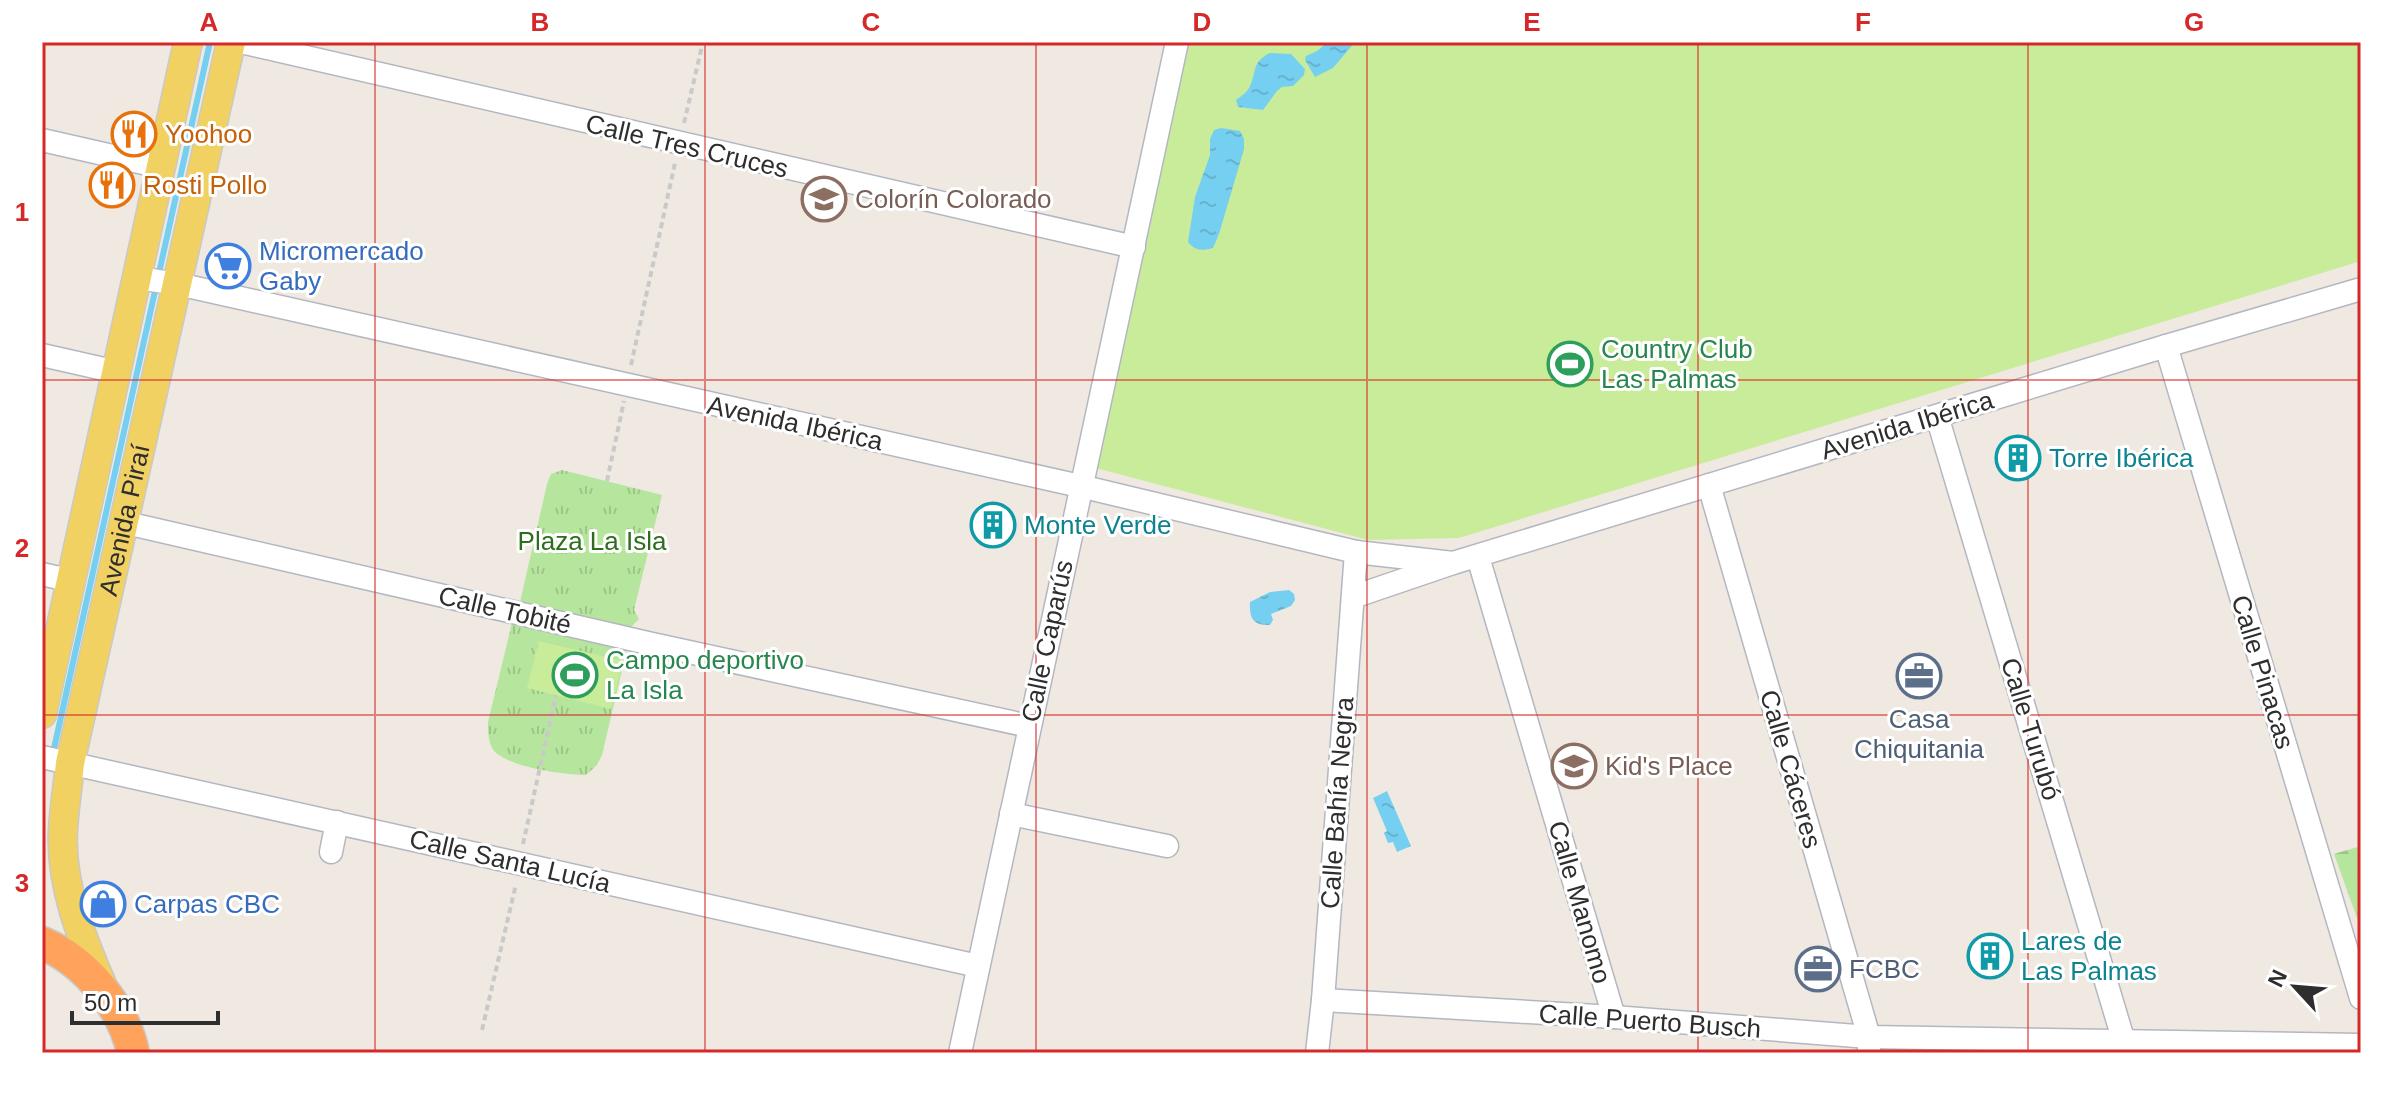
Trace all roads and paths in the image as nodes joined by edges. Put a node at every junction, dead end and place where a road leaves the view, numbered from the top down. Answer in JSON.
{"nodes":[{"id":1,"x":188,"y":42,"type":"edge"},
{"id":2,"x":231,"y":42,"type":"edge"},
{"id":3,"x":241,"y":42,"type":"edge"},
{"id":4,"x":703,"y":42,"type":"edge"},
{"id":5,"x":1177,"y":42,"type":"edge"},
{"id":6,"x":42,"y":140,"type":"edge"},
{"id":7,"x":679,"y":144,"type":"junction"},
{"id":8,"x":161,"y":167,"type":"junction"},
{"id":9,"x":1134,"y":247,"type":"junction"},
{"id":10,"x":140,"y":278,"type":"junction"},
{"id":11,"x":176,"y":284,"type":"junction"},
{"id":12,"x":2361,"y":289,"type":"edge"},
{"id":13,"x":2166,"y":346,"type":"junction"},
{"id":14,"x":42,"y":355,"type":"edge"},
{"id":15,"x":117,"y":372,"type":"junction"},
{"id":16,"x":627,"y":386,"type":"junction"},
{"id":17,"x":1937,"y":416,"type":"junction"},
{"id":18,"x":607,"y":481,"type":"dead end"},
{"id":19,"x":1709,"y":485,"type":"junction"},
{"id":20,"x":1080,"y":486,"type":"junction"},
{"id":21,"x":122,"y":522,"type":"junction"},
{"id":22,"x":1356,"y":552,"type":"junction"},
{"id":23,"x":1478,"y":557,"type":"junction"},
{"id":24,"x":1453,"y":563,"type":"junction"},
{"id":25,"x":42,"y":574,"type":"edge"},
{"id":26,"x":72,"y":581,"type":"junction"},
{"id":27,"x":1353,"y":597,"type":"junction"},
{"id":28,"x":42,"y":714,"type":"edge"},
{"id":29,"x":1029,"y":726,"type":"junction"},
{"id":30,"x":59,"y":760,"type":"edge"},
{"id":31,"x":1011,"y":814,"type":"junction"},
{"id":32,"x":337,"y":822,"type":"junction"},
{"id":33,"x":1167,"y":846,"type":"dead end"},
{"id":34,"x":331,"y":852,"type":"dead end"},
{"id":35,"x":42,"y":943,"type":"edge"},
{"id":36,"x":978,"y":966,"type":"junction"},
{"id":37,"x":2361,"y":998,"type":"edge"},
{"id":38,"x":1323,"y":1000,"type":"junction"},
{"id":39,"x":114,"y":1008,"type":"junction"},
{"id":40,"x":1614,"y":1017,"type":"junction"},
{"id":41,"x":2124,"y":1042,"type":"junction"},
{"id":42,"x":1869,"y":1045,"type":"edge"},
{"id":43,"x":2361,"y":1045,"type":"edge"},
{"id":44,"x":133,"y":1053,"type":"edge"},
{"id":45,"x":159,"y":1053,"type":"edge"},
{"id":46,"x":960,"y":1053,"type":"edge"},
{"id":47,"x":1317,"y":1053,"type":"edge"}],
"edges":[{"from":1,"to":8,"type":"main road","name":"Avenida Piraí"},
{"from":2,"to":11,"type":"main road","name":"Avenida Piraí"},
{"from":3,"to":7,"type":"street","name":"Calle Tres Cruces"},
{"from":4,"to":7,"type":"path"},
{"from":5,"to":9,"type":"street","name":"Calle Caparús"},
{"from":6,"to":8,"type":"street"},
{"from":7,"to":9,"type":"street","name":"Calle Tres Cruces"},
{"from":7,"to":16,"type":"path"},
{"from":8,"to":10,"type":"main road","name":"Avenida Piraí"},
{"from":9,"to":20,"type":"street","name":"Calle Caparús"},
{"from":10,"to":11,"type":"street","name":"Avenida Ibérica"},
{"from":10,"to":15,"type":"main road","name":"Avenida Piraí"},
{"from":11,"to":16,"type":"street","name":"Avenida Ibérica"},
{"from":11,"to":21,"type":"main road","name":"Avenida Piraí"},
{"from":12,"to":13,"type":"street","name":"Avenida Ibérica"},
{"from":13,"to":17,"type":"street","name":"Avenida Ibérica"},
{"from":13,"to":37,"type":"street","name":"Calle Pinacas"},
{"from":14,"to":15,"type":"street"},
{"from":15,"to":26,"type":"main road","name":"Avenida Piraí"},
{"from":16,"to":18,"type":"path"},
{"from":16,"to":20,"type":"street","name":"Avenida Ibérica"},
{"from":17,"to":19,"type":"street","name":"Avenida Ibérica"},
{"from":17,"to":41,"type":"street","name":"Calle Turubó"},
{"from":19,"to":23,"type":"street","name":"Avenida Ibérica"},
{"from":19,"to":42,"type":"street","name":"Calle Cáceres"},
{"from":20,"to":22,"type":"street","name":"Avenida Ibérica"},
{"from":20,"to":29,"type":"street","name":"Calle Caparús"},
{"from":21,"to":29,"type":"street","name":"Calle Tobité"},
{"from":21,"to":30,"type":"main road","name":"Avenida Piraí"},
{"from":22,"to":24,"type":"street","name":"Avenida Ibérica"},
{"from":22,"to":27,"type":"street","name":"Calle Bahía Negra"},
{"from":23,"to":24,"type":"street","name":"Avenida Ibérica"},
{"from":23,"to":40,"type":"street","name":"Calle Manomo"},
{"from":24,"to":27,"type":"street","name":"Avenida Ibérica"},
{"from":25,"to":26,"type":"street"},
{"from":26,"to":28,"type":"main road","name":"Avenida Piraí"},
{"from":27,"to":38,"type":"street","name":"Calle Bahía Negra"},
{"from":29,"to":31,"type":"street","name":"Calle Caparús"},
{"from":30,"to":32,"type":"street","name":"Calle Santa Lucía"},
{"from":30,"to":39,"type":"main road","name":"Avenida Piraí"},
{"from":31,"to":33,"type":"street"},
{"from":31,"to":36,"type":"street","name":"Calle Caparús"},
{"from":32,"to":34,"type":"street"},
{"from":32,"to":36,"type":"street","name":"Calle Santa Lucía"},
{"from":35,"to":39,"type":"highway"},
{"from":36,"to":46,"type":"street","name":"Calle Caparús"},
{"from":38,"to":40,"type":"street","name":"Calle Puerto Busch"},
{"from":38,"to":47,"type":"street","name":"Calle Bahía Negra"},
{"from":39,"to":44,"type":"highway"},
{"from":39,"to":45,"type":"highway"},
{"from":40,"to":42,"type":"street","name":"Calle Puerto Busch"},
{"from":41,"to":42,"type":"street","name":"Calle Puerto Busch"},
{"from":41,"to":43,"type":"street","name":"Calle Puerto Busch"}]}
